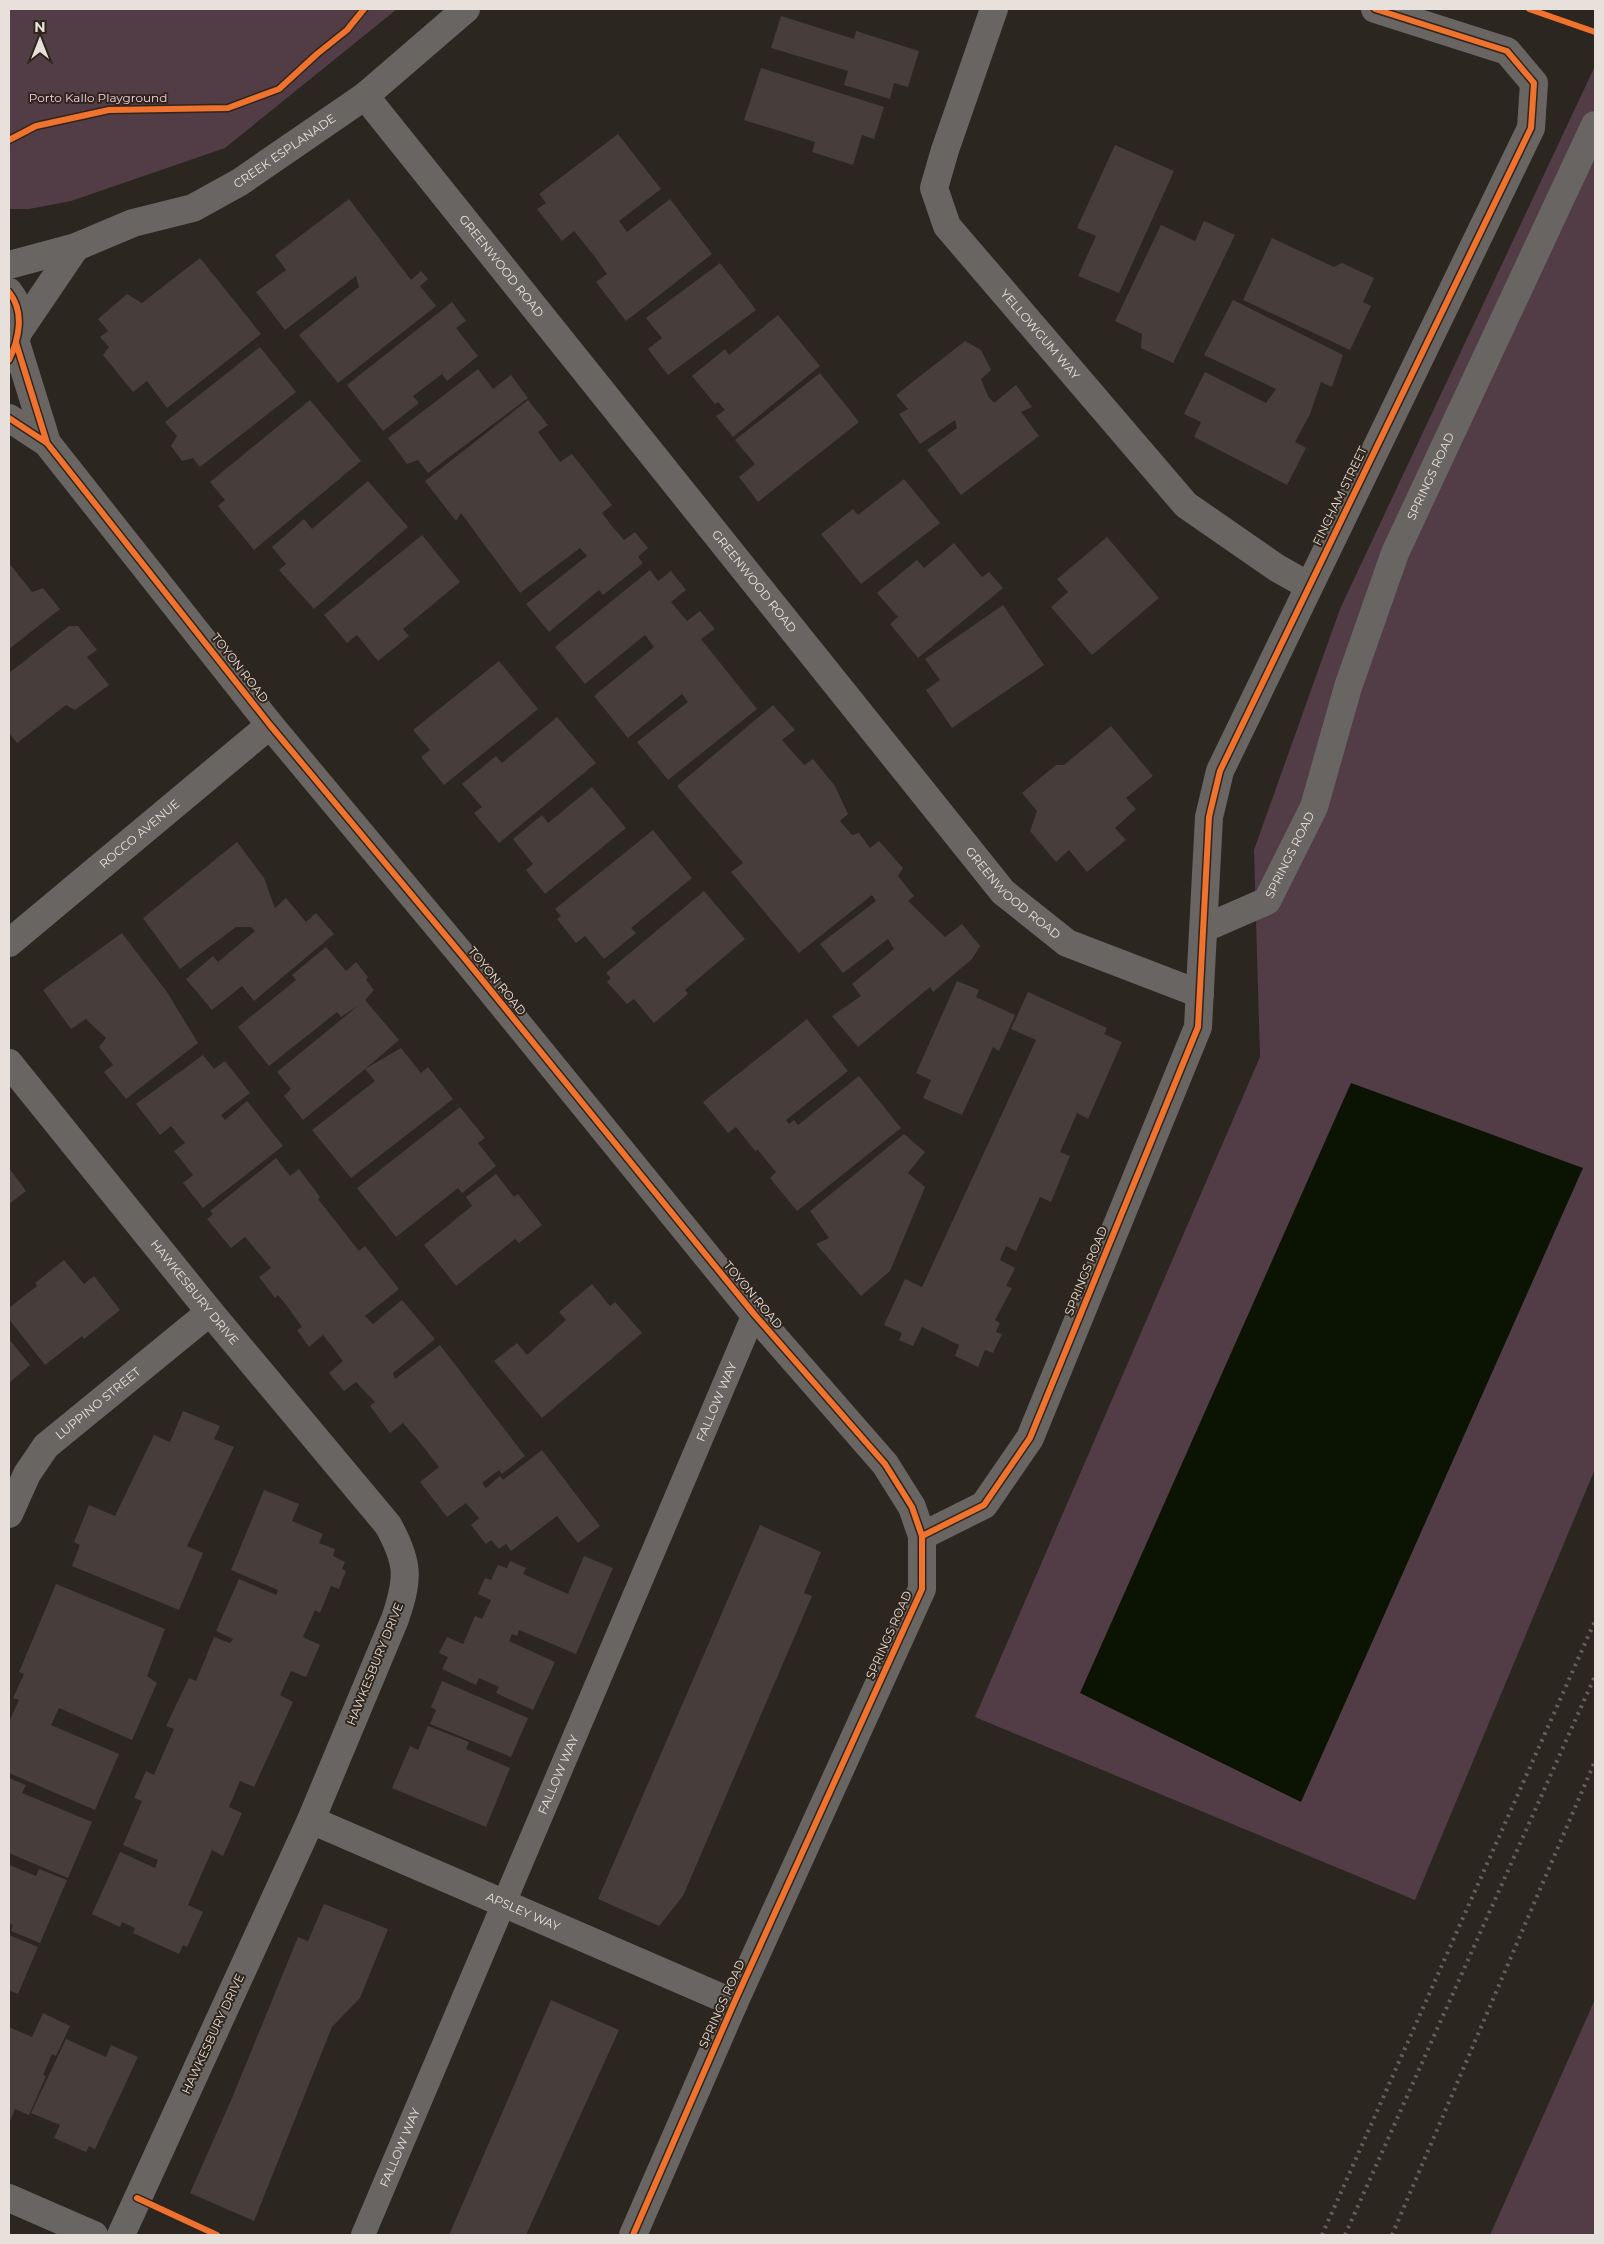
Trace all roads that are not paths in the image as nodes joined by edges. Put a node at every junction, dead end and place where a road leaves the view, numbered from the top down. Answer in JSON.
{"nodes":[{"id":1,"x":466,"y":9,"type":"edge"},
{"id":2,"x":994,"y":9,"type":"edge"},
{"id":3,"x":1375,"y":9,"type":"edge"},
{"id":4,"x":365,"y":96,"type":"junction"},
{"id":5,"x":1595,"y":125,"type":"edge"},
{"id":6,"x":76,"y":247,"type":"junction"},
{"id":7,"x":9,"y":265,"type":"edge"},
{"id":8,"x":9,"y":292,"type":"edge"},
{"id":9,"x":15,"y":345,"type":"edge"},
{"id":10,"x":9,"y":418,"type":"edge"},
{"id":11,"x":47,"y":443,"type":"junction"},
{"id":12,"x":1309,"y":586,"type":"junction"},
{"id":13,"x":270,"y":725,"type":"junction"},
{"id":14,"x":1205,"y":928,"type":"junction"},
{"id":15,"x":9,"y":943,"type":"edge"},
{"id":16,"x":1200,"y":994,"type":"junction"},
{"id":17,"x":9,"y":1063,"type":"edge"},
{"id":18,"x":210,"y":1312,"type":"junction"},
{"id":19,"x":754,"y":1314,"type":"junction"},
{"id":20,"x":9,"y":1514,"type":"edge"},
{"id":21,"x":922,"y":1536,"type":"junction"},
{"id":22,"x":311,"y":1820,"type":"junction"},
{"id":23,"x":505,"y":1904,"type":"junction"},
{"id":24,"x":734,"y":2003,"type":"junction"},
{"id":25,"x":9,"y":2198,"type":"edge"},
{"id":26,"x":94,"y":2235,"type":"edge"},
{"id":27,"x":122,"y":2235,"type":"edge"},
{"id":28,"x":363,"y":2235,"type":"edge"},
{"id":29,"x":633,"y":2235,"type":"edge"}],
"edges":[{"from":1,"to":4,"type":"street","name":"CREEK ESPLANADE"},
{"from":2,"to":12,"type":"street","name":"YELLOWGUM WAY"},
{"from":3,"to":12,"type":"street","name":"FINCHAM STREET"},
{"from":4,"to":6,"type":"street","name":"CREEK ESPLANADE"},
{"from":4,"to":16,"type":"street","name":"GREENWOOD ROAD"},
{"from":5,"to":14,"type":"street","name":"SPRINGS ROAD"},
{"from":6,"to":7,"type":"street","name":"CREEK ESPLANADE"},
{"from":6,"to":9,"type":"street"},
{"from":8,"to":9,"type":"street","name":"TOYON ROAD"},
{"from":9,"to":11,"type":"street","name":"TOYON ROAD"},
{"from":10,"to":11,"type":"street","name":"TOYON ROAD"},
{"from":11,"to":13,"type":"street","name":"TOYON ROAD"},
{"from":12,"to":14,"type":"street","name":"FINCHAM STREET"},
{"from":13,"to":15,"type":"street","name":"ROCCO AVENUE"},
{"from":13,"to":19,"type":"street","name":"TOYON ROAD"},
{"from":14,"to":16,"type":"street","name":"SPRINGS ROAD"},
{"from":16,"to":21,"type":"street","name":"SPRINGS ROAD"},
{"from":17,"to":18,"type":"street","name":"HAWKESBURY DRIVE"},
{"from":18,"to":20,"type":"street","name":"LUPPINO STREET"},
{"from":18,"to":22,"type":"street","name":"HAWKESBURY DRIVE"},
{"from":19,"to":21,"type":"street","name":"TOYON ROAD"},
{"from":19,"to":23,"type":"lane","name":"FALLOW WAY"},
{"from":21,"to":24,"type":"street","name":"SPRINGS ROAD"},
{"from":22,"to":23,"type":"street","name":"APSLEY WAY"},
{"from":22,"to":27,"type":"street","name":"HAWKESBURY DRIVE"},
{"from":23,"to":24,"type":"street","name":"APSLEY WAY"},
{"from":23,"to":28,"type":"lane","name":"FALLOW WAY"},
{"from":24,"to":29,"type":"street","name":"SPRINGS ROAD"},
{"from":25,"to":26,"type":"street"}]}
